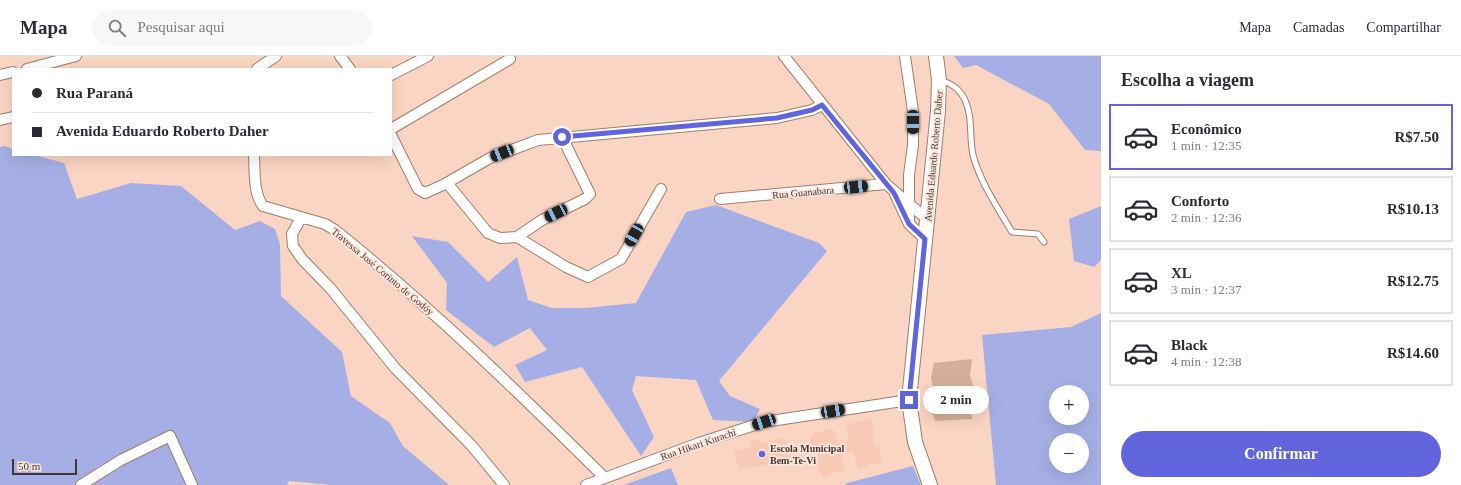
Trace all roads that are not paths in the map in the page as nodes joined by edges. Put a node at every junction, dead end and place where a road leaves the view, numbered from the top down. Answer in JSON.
{"nodes":[{"id":1,"x":76,"y":56,"type":"edge"},
{"id":2,"x":276,"y":56,"type":"edge"},
{"id":3,"x":340,"y":56,"type":"edge"},
{"id":4,"x":428,"y":56,"type":"edge"},
{"id":5,"x":784,"y":56,"type":"edge"},
{"id":6,"x":898,"y":56,"type":"edge"},
{"id":7,"x":906,"y":56,"type":"edge"},
{"id":8,"x":936,"y":56,"type":"edge"},
{"id":9,"x":513,"y":58,"type":"edge"},
{"id":10,"x":908,"y":67,"type":"junction"},
{"id":11,"x":31,"y":68,"type":"edge"},
{"id":12,"x":258,"y":68,"type":"edge"},
{"id":13,"x":349,"y":68,"type":"edge"},
{"id":14,"x":12,"y":72,"type":"edge"},
{"id":15,"x":392,"y":74,"type":"edge"},
{"id":16,"x":0,"y":76,"type":"edge"},
{"id":17,"x":939,"y":80,"type":"junction"},
{"id":18,"x":822,"y":105,"type":"junction"},
{"id":19,"x":12,"y":117,"type":"edge"},
{"id":20,"x":0,"y":120,"type":"edge"},
{"id":21,"x":392,"y":128,"type":"edge"},
{"id":22,"x":392,"y":137,"type":"edge"},
{"id":23,"x":562,"y":137,"type":"junction"},
{"id":24,"x":254,"y":156,"type":"edge"},
{"id":25,"x":447,"y":183,"type":"junction"},
{"id":26,"x":886,"y":184,"type":"junction"},
{"id":27,"x":661,"y":188,"type":"dead end"},
{"id":28,"x":894,"y":193,"type":"junction"},
{"id":29,"x":720,"y":200,"type":"dead end"},
{"id":30,"x":908,"y":203,"type":"junction"},
{"id":31,"x":301,"y":218,"type":"junction"},
{"id":32,"x":928,"y":220,"type":"junction"},
{"id":33,"x":909,"y":224,"type":"junction"},
{"id":34,"x":517,"y":237,"type":"junction"},
{"id":35,"x":925,"y":239,"type":"junction"},
{"id":36,"x":1044,"y":242,"type":"dead end"},
{"id":37,"x":909,"y":400,"type":"junction"},
{"id":38,"x":605,"y":478,"type":"junction"},
{"id":39,"x":81,"y":485,"type":"edge"},
{"id":40,"x":192,"y":485,"type":"edge"},
{"id":41,"x":504,"y":485,"type":"edge"},
{"id":42,"x":586,"y":485,"type":"edge"},
{"id":43,"x":930,"y":485,"type":"edge"}],
"edges":[{"from":1,"to":11,"type":"street"},
{"from":2,"to":12,"type":"street"},
{"from":3,"to":13,"type":"street"},
{"from":4,"to":15,"type":"street"},
{"from":5,"to":18,"type":"street"},
{"from":6,"to":10,"type":"street"},
{"from":7,"to":10,"type":"street"},
{"from":8,"to":17,"type":"main road","name":"Avenida Eduardo Roberto Daher"},
{"from":9,"to":21,"type":"street"},
{"from":10,"to":30,"type":"street"},
{"from":14,"to":16,"type":"street"},
{"from":17,"to":32,"type":"main road","name":"Avenida Eduardo Roberto Daher"},
{"from":17,"to":36,"type":"lane"},
{"from":18,"to":23,"type":"street"},
{"from":18,"to":26,"type":"street"},
{"from":19,"to":20,"type":"street"},
{"from":22,"to":25,"type":"street"},
{"from":23,"to":25,"type":"street"},
{"from":23,"to":34,"type":"street"},
{"from":24,"to":31,"type":"street","name":"Travessa José Corinto de Godóy"},
{"from":25,"to":34,"type":"street"},
{"from":26,"to":28,"type":"street"},
{"from":26,"to":29,"type":"street","name":"Rua Guanabara"},
{"from":27,"to":34,"type":"street"},
{"from":28,"to":30,"type":"street"},
{"from":28,"to":33,"type":"street"},
{"from":30,"to":32,"type":"street"},
{"from":30,"to":33,"type":"street"},
{"from":31,"to":38,"type":"street","name":"Travessa José Corinto de Godóy"},
{"from":31,"to":41,"type":"street"},
{"from":32,"to":35,"type":"main road","name":"Avenida Eduardo Roberto Daher"},
{"from":33,"to":35,"type":"street"},
{"from":35,"to":37,"type":"main road","name":"Avenida Eduardo Roberto Daher"},
{"from":37,"to":38,"type":"street","name":"Rua Hikari Kurachi"},
{"from":37,"to":43,"type":"main road","name":"Avenida Eduardo Roberto Daher"},
{"from":38,"to":42,"type":"street","name":"Rua Hikari Kurachi"},
{"from":39,"to":40,"type":"street"}]}
